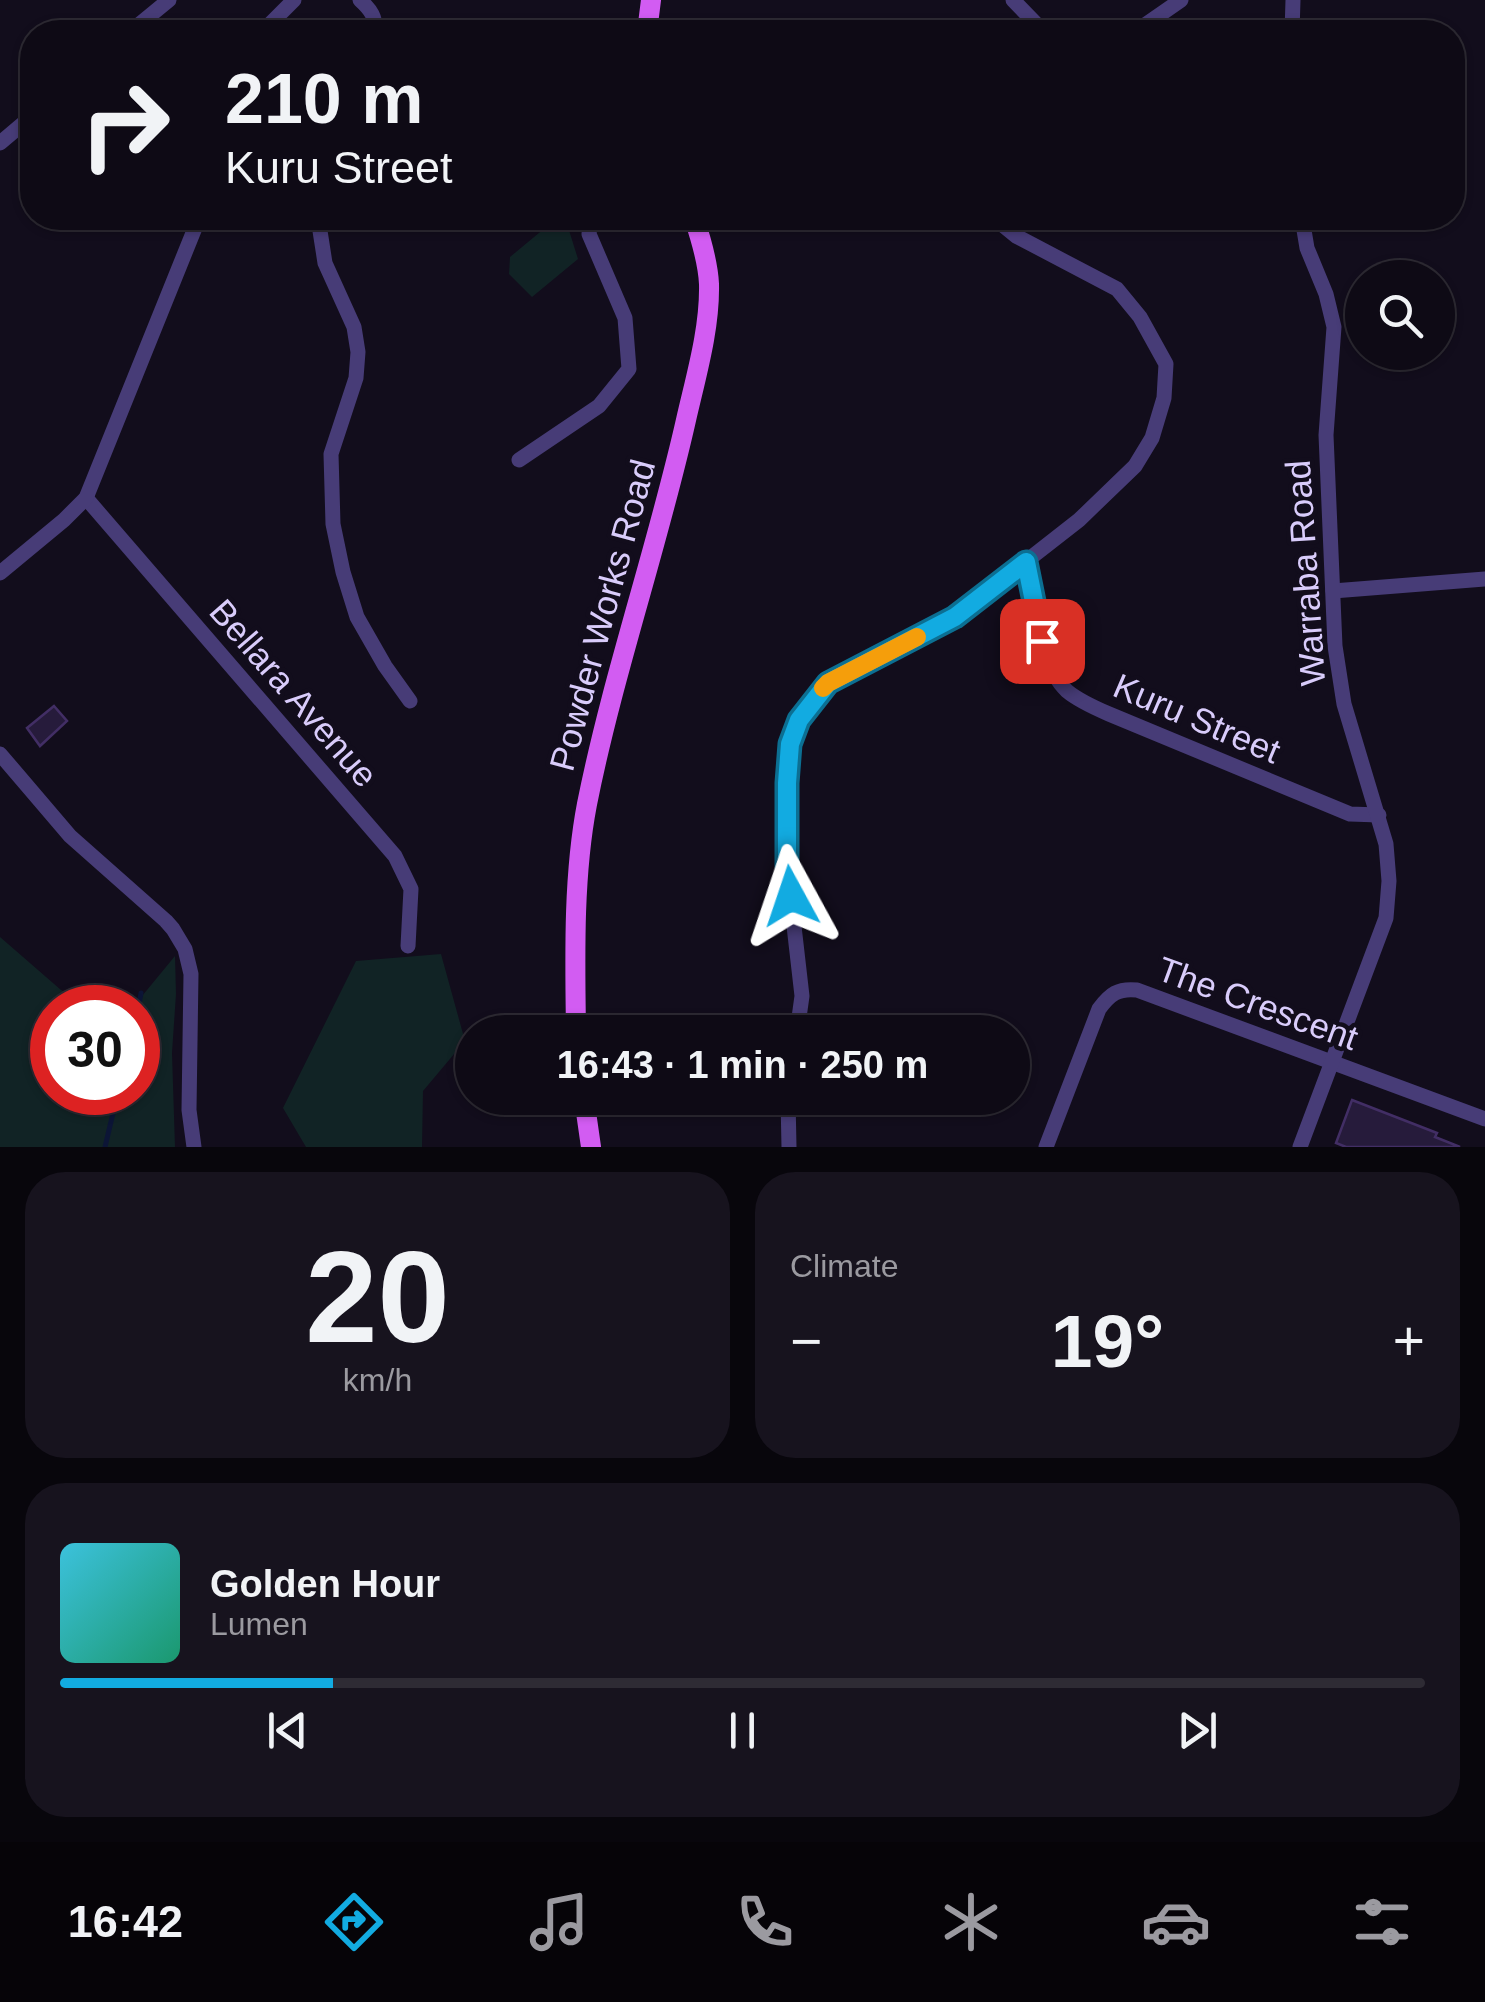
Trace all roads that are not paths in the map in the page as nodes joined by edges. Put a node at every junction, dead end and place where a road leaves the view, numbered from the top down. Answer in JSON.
{"nodes":[{"id":1,"x":169,"y":0,"type":"edge"},
{"id":2,"x":294,"y":0,"type":"edge"},
{"id":3,"x":360,"y":0,"type":"edge"},
{"id":4,"x":1013,"y":0,"type":"edge"},
{"id":5,"x":1181,"y":0,"type":"edge"},
{"id":6,"x":145,"y":20,"type":"edge"},
{"id":7,"x":274,"y":20,"type":"edge"},
{"id":8,"x":375,"y":20,"type":"edge"},
{"id":9,"x":1032,"y":20,"type":"edge"},
{"id":10,"x":1152,"y":20,"type":"edge"},
{"id":11,"x":20,"y":126,"type":"edge"},
{"id":12,"x":0,"y":144,"type":"edge"},
{"id":13,"x":193,"y":230,"type":"edge"},
{"id":14,"x":320,"y":230,"type":"edge"},
{"id":15,"x":589,"y":230,"type":"edge"},
{"id":16,"x":698,"y":230,"type":"edge"},
{"id":17,"x":1008,"y":230,"type":"edge"},
{"id":18,"x":1304,"y":230,"type":"edge"},
{"id":19,"x":520,"y":460,"type":"dead end"},
{"id":20,"x":86,"y":498,"type":"junction"},
{"id":21,"x":1026,"y":562,"type":"junction"},
{"id":22,"x":0,"y":573,"type":"edge"},
{"id":23,"x":1485,"y":580,"type":"edge"},
{"id":24,"x":1333,"y":591,"type":"junction"},
{"id":25,"x":410,"y":701,"type":"dead end"},
{"id":26,"x":0,"y":754,"type":"edge"},
{"id":27,"x":1379,"y":814,"type":"junction"},
{"id":28,"x":408,"y":946,"type":"dead end"},
{"id":29,"x":576,"y":1015,"type":"edge"},
{"id":30,"x":799,"y":1015,"type":"edge"},
{"id":31,"x":1334,"y":1062,"type":"junction"},
{"id":32,"x":586,"y":1115,"type":"edge"},
{"id":33,"x":788,"y":1115,"type":"edge"},
{"id":34,"x":1485,"y":1120,"type":"edge"},
{"id":35,"x":194,"y":1147,"type":"edge"},
{"id":36,"x":591,"y":1147,"type":"edge"},
{"id":37,"x":789,"y":1147,"type":"edge"},
{"id":38,"x":1046,"y":1147,"type":"edge"},
{"id":39,"x":1300,"y":1147,"type":"edge"}],
"edges":[{"from":1,"to":6,"type":"street"},
{"from":2,"to":7,"type":"street"},
{"from":3,"to":8,"type":"street"},
{"from":4,"to":9,"type":"street"},
{"from":5,"to":10,"type":"street"},
{"from":11,"to":12,"type":"street"},
{"from":13,"to":20,"type":"street"},
{"from":14,"to":25,"type":"street"},
{"from":15,"to":19,"type":"street"},
{"from":16,"to":29,"type":"main road","name":"Powder Works Road"},
{"from":17,"to":21,"type":"street"},
{"from":18,"to":24,"type":"street","name":"Warraba Road"},
{"from":20,"to":22,"type":"street"},
{"from":20,"to":28,"type":"street","name":"Bellara Avenue"},
{"from":21,"to":27,"type":"street","name":"Kuru Street"},
{"from":21,"to":30,"type":"street"},
{"from":23,"to":24,"type":"street"},
{"from":24,"to":27,"type":"street","name":"Warraba Road"},
{"from":26,"to":35,"type":"street"},
{"from":27,"to":31,"type":"street","name":"Warraba Road"},
{"from":31,"to":34,"type":"street","name":"The Crescent"},
{"from":31,"to":38,"type":"street","name":"The Crescent"},
{"from":31,"to":39,"type":"street","name":"Warraba Road"},
{"from":32,"to":36,"type":"main road"},
{"from":33,"to":37,"type":"street"}]}
